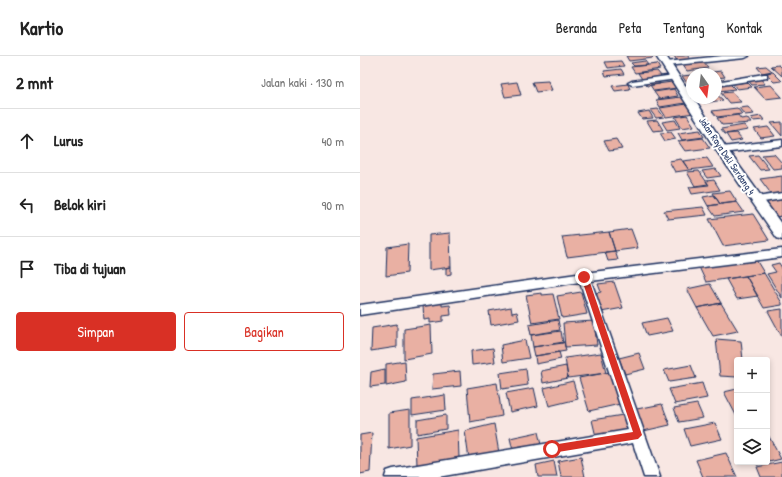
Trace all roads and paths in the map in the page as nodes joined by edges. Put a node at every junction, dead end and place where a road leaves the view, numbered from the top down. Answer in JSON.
{"nodes":[{"id":1,"x":745,"y":56,"type":"edge"},
{"id":2,"x":663,"y":60,"type":"edge"},
{"id":3,"x":764,"y":76,"type":"dead end"},
{"id":4,"x":674,"y":77,"type":"junction"},
{"id":5,"x":632,"y":83,"type":"dead end"},
{"id":6,"x":722,"y":83,"type":"edge"},
{"id":7,"x":686,"y":87,"type":"edge"},
{"id":8,"x":696,"y":104,"type":"edge"},
{"id":9,"x":782,"y":143,"type":"edge"},
{"id":10,"x":722,"y":150,"type":"junction"},
{"id":11,"x":782,"y":196,"type":"edge"},
{"id":12,"x":757,"y":200,"type":"junction"},
{"id":13,"x":782,"y":235,"type":"edge"},
{"id":14,"x":782,"y":253,"type":"edge"},
{"id":15,"x":584,"y":277,"type":"junction"},
{"id":16,"x":361,"y":314,"type":"edge"},
{"id":17,"x":638,"y":435,"type":"junction"},
{"id":18,"x":393,"y":477,"type":"edge"},
{"id":19,"x":652,"y":477,"type":"edge"}],
"edges":[{"from":1,"to":2,"type":"street"},
{"from":2,"to":4,"type":"street","name":"Jalan Raya Deli Serdang 4"},
{"from":3,"to":6,"type":"street"},
{"from":4,"to":5,"type":"street"},
{"from":4,"to":7,"type":"street","name":"Jalan Raya Deli Serdang 4"},
{"from":8,"to":10,"type":"street","name":"Jalan Raya Deli Serdang 4"},
{"from":9,"to":10,"type":"street"},
{"from":10,"to":12,"type":"street","name":"Jalan Raya Deli Serdang 4"},
{"from":11,"to":12,"type":"street"},
{"from":12,"to":13,"type":"street","name":"Jalan Raya Deli Serdang 4"},
{"from":14,"to":15,"type":"street"},
{"from":15,"to":16,"type":"street"},
{"from":15,"to":17,"type":"street"},
{"from":17,"to":18,"type":"street"},
{"from":17,"to":19,"type":"street"}]}
